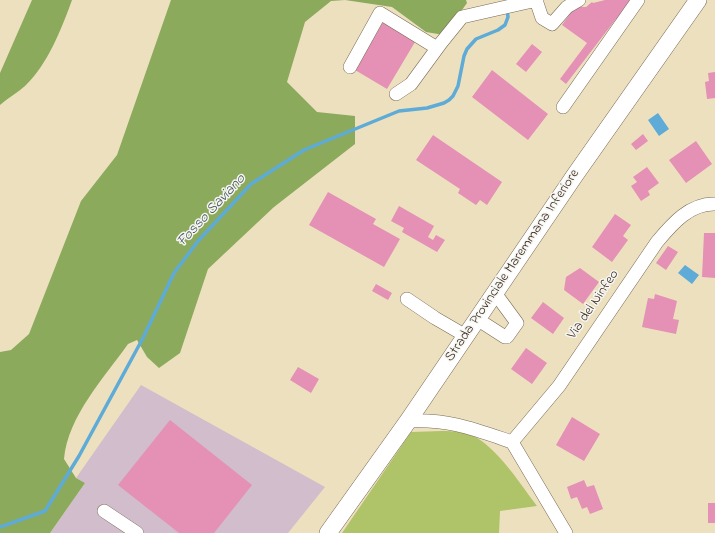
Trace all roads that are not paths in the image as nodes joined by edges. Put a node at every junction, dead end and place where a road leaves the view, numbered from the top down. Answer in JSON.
{"nodes":[{"id":1,"x":536,"y":0,"type":"edge"},
{"id":2,"x":579,"y":0,"type":"edge"},
{"id":3,"x":638,"y":0,"type":"edge"},
{"id":4,"x":698,"y":0,"type":"edge"},
{"id":5,"x":437,"y":48,"type":"junction"},
{"id":6,"x":350,"y":67,"type":"dead end"},
{"id":7,"x":396,"y":94,"type":"dead end"},
{"id":8,"x":563,"y":107,"type":"dead end"},
{"id":9,"x":715,"y":204,"type":"edge"},
{"id":10,"x":495,"y":293,"type":"junction"},
{"id":11,"x":407,"y":299,"type":"dead end"},
{"id":12,"x":477,"y":319,"type":"junction"},
{"id":13,"x":466,"y":336,"type":"junction"},
{"id":14,"x":408,"y":421,"type":"junction"},
{"id":15,"x":512,"y":442,"type":"junction"},
{"id":16,"x":104,"y":511,"type":"dead end"},
{"id":17,"x":137,"y":533,"type":"edge"},
{"id":18,"x":328,"y":533,"type":"edge"},
{"id":19,"x":566,"y":533,"type":"edge"}],
"edges":[{"from":1,"to":2,"type":"street"},
{"from":1,"to":5,"type":"street"},
{"from":3,"to":8,"type":"street"},
{"from":4,"to":10,"type":"main road","name":"Strada Provinciale Maremmana Inferiore"},
{"from":5,"to":6,"type":"street"},
{"from":5,"to":7,"type":"street"},
{"from":9,"to":15,"type":"street","name":"Via del Ninfeo"},
{"from":10,"to":12,"type":"main road","name":"Strada Provinciale Maremmana Inferiore"},
{"from":10,"to":12,"type":"street"},
{"from":11,"to":13,"type":"street"},
{"from":12,"to":13,"type":"main road","name":"Strada Provinciale Maremmana Inferiore"},
{"from":13,"to":14,"type":"main road","name":"Strada Provinciale Maremmana Inferiore"},
{"from":14,"to":15,"type":"street"},
{"from":14,"to":18,"type":"main road","name":"Strada Provinciale Maremmana Inferiore"},
{"from":15,"to":19,"type":"street"},
{"from":16,"to":17,"type":"street"}]}
